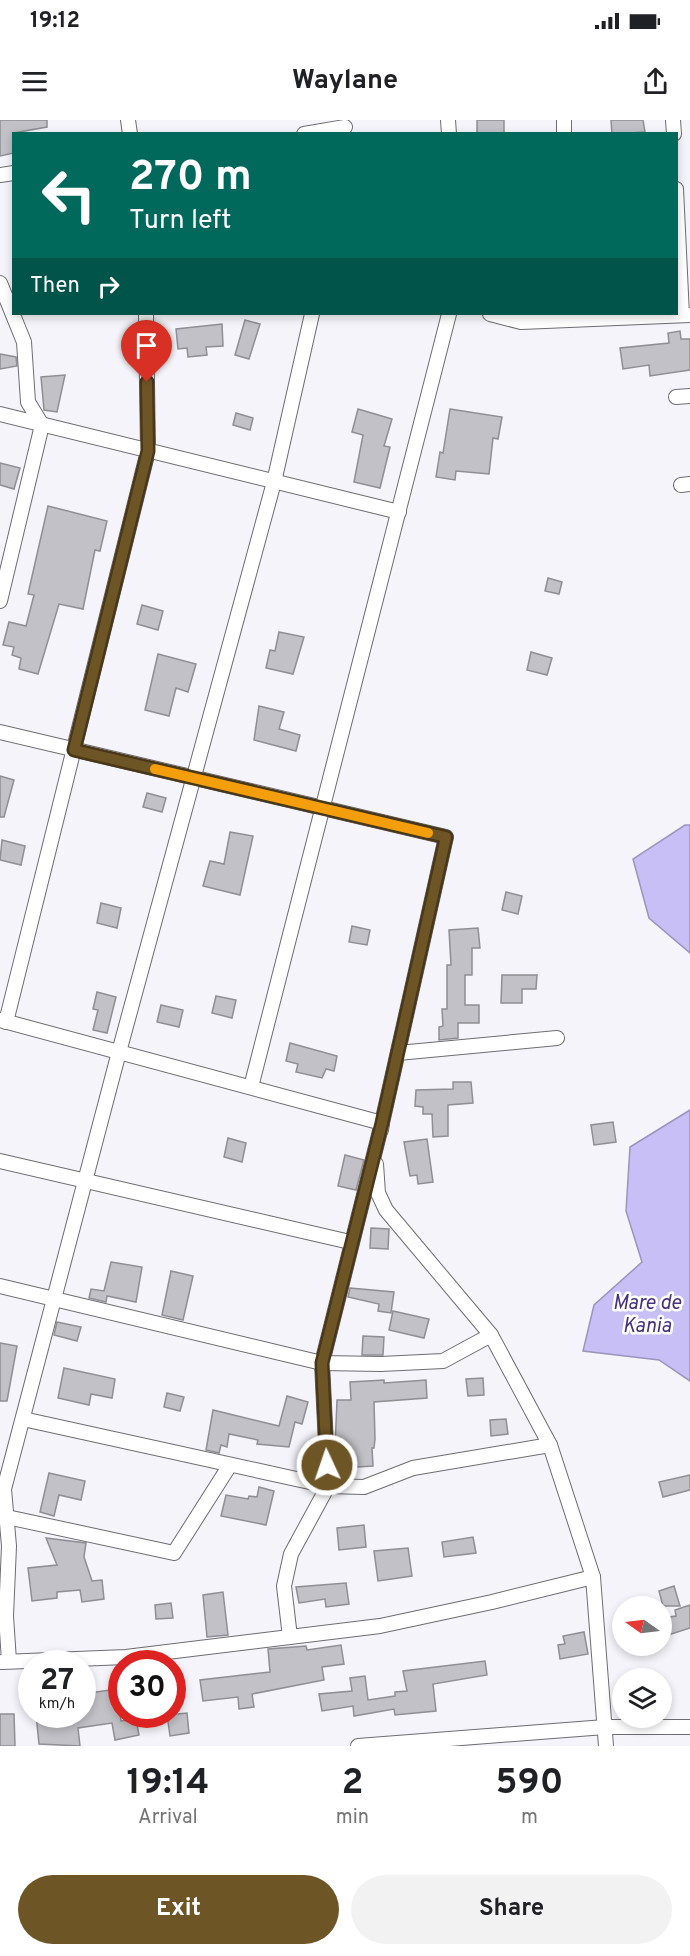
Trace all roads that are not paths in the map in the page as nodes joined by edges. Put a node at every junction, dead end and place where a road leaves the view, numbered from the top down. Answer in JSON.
{"nodes":[{"id":1,"x":345,"y":127,"type":"edge"},
{"id":2,"x":316,"y":132,"type":"edge"},
{"id":3,"x":678,"y":215,"type":"edge"},
{"id":4,"x":0,"y":284,"type":"edge"},
{"id":5,"x":12,"y":313,"type":"edge"},
{"id":6,"x":13,"y":315,"type":"edge"},
{"id":7,"x":146,"y":315,"type":"edge"},
{"id":8,"x":312,"y":315,"type":"edge"},
{"id":9,"x":449,"y":315,"type":"edge"},
{"id":10,"x":494,"y":315,"type":"edge"},
{"id":11,"x":686,"y":315,"type":"edge"},
{"id":12,"x":567,"y":318,"type":"edge"},
{"id":13,"x":0,"y":414,"type":"edge"},
{"id":14,"x":42,"y":424,"type":"junction"},
{"id":15,"x":148,"y":451,"type":"junction"},
{"id":16,"x":274,"y":482,"type":"junction"},
{"id":17,"x":399,"y":512,"type":"junction"},
{"id":18,"x":0,"y":601,"type":"edge"},
{"id":19,"x":0,"y":732,"type":"edge"},
{"id":20,"x":74,"y":750,"type":"junction"},
{"id":21,"x":195,"y":779,"type":"junction"},
{"id":22,"x":323,"y":809,"type":"junction"},
{"id":23,"x":3,"y":1021,"type":"edge"},
{"id":24,"x":557,"y":1038,"type":"dead end"},
{"id":25,"x":119,"y":1052,"type":"junction"},
{"id":26,"x":398,"y":1053,"type":"junction"},
{"id":27,"x":250,"y":1087,"type":"junction"},
{"id":28,"x":382,"y":1123,"type":"junction"},
{"id":29,"x":0,"y":1161,"type":"edge"},
{"id":30,"x":87,"y":1181,"type":"junction"},
{"id":31,"x":350,"y":1242,"type":"junction"},
{"id":32,"x":0,"y":1286,"type":"edge"},
{"id":33,"x":56,"y":1300,"type":"junction"},
{"id":34,"x":491,"y":1335,"type":"junction"},
{"id":35,"x":322,"y":1363,"type":"junction"},
{"id":36,"x":23,"y":1419,"type":"junction"},
{"id":37,"x":550,"y":1445,"type":"junction"},
{"id":38,"x":230,"y":1465,"type":"junction"},
{"id":39,"x":328,"y":1486,"type":"junction"},
{"id":40,"x":2,"y":1489,"type":"edge"},
{"id":41,"x":7,"y":1517,"type":"junction"},
{"id":42,"x":593,"y":1577,"type":"junction"},
{"id":43,"x":290,"y":1637,"type":"junction"},
{"id":44,"x":4,"y":1662,"type":"edge"},
{"id":45,"x":605,"y":1727,"type":"junction"},
{"id":46,"x":690,"y":1727,"type":"edge"},
{"id":47,"x":358,"y":1746,"type":"edge"},
{"id":48,"x":606,"y":1746,"type":"edge"}],
"edges":[{"from":1,"to":2,"type":"street"},
{"from":3,"to":11,"type":"street"},
{"from":4,"to":5,"type":"street"},
{"from":6,"to":14,"type":"street"},
{"from":7,"to":15,"type":"street"},
{"from":8,"to":16,"type":"street"},
{"from":9,"to":17,"type":"street"},
{"from":10,"to":12,"type":"street"},
{"from":11,"to":12,"type":"street"},
{"from":13,"to":14,"type":"street"},
{"from":14,"to":15,"type":"street"},
{"from":14,"to":18,"type":"street"},
{"from":15,"to":16,"type":"street"},
{"from":15,"to":20,"type":"street"},
{"from":16,"to":17,"type":"street"},
{"from":16,"to":21,"type":"street"},
{"from":17,"to":22,"type":"street"},
{"from":19,"to":20,"type":"street"},
{"from":20,"to":21,"type":"street"},
{"from":20,"to":23,"type":"street"},
{"from":21,"to":22,"type":"street"},
{"from":21,"to":25,"type":"street"},
{"from":22,"to":26,"type":"street"},
{"from":22,"to":27,"type":"street"},
{"from":23,"to":25,"type":"street"},
{"from":24,"to":26,"type":"street"},
{"from":25,"to":27,"type":"street"},
{"from":25,"to":30,"type":"street"},
{"from":26,"to":28,"type":"street"},
{"from":27,"to":28,"type":"street"},
{"from":28,"to":31,"type":"street"},
{"from":28,"to":34,"type":"street"},
{"from":29,"to":30,"type":"street"},
{"from":30,"to":31,"type":"street"},
{"from":30,"to":33,"type":"street"},
{"from":31,"to":35,"type":"street"},
{"from":32,"to":33,"type":"street"},
{"from":33,"to":35,"type":"street"},
{"from":33,"to":36,"type":"street"},
{"from":34,"to":35,"type":"street"},
{"from":34,"to":37,"type":"street"},
{"from":35,"to":39,"type":"street"},
{"from":36,"to":38,"type":"street"},
{"from":36,"to":40,"type":"street"},
{"from":37,"to":39,"type":"street"},
{"from":37,"to":42,"type":"street"},
{"from":38,"to":39,"type":"street"},
{"from":38,"to":41,"type":"street"},
{"from":39,"to":43,"type":"street"},
{"from":40,"to":41,"type":"street"},
{"from":41,"to":44,"type":"street"},
{"from":42,"to":43,"type":"street"},
{"from":42,"to":45,"type":"street"},
{"from":43,"to":44,"type":"street"},
{"from":45,"to":46,"type":"street"},
{"from":45,"to":47,"type":"street"},
{"from":45,"to":48,"type":"street"}]}
